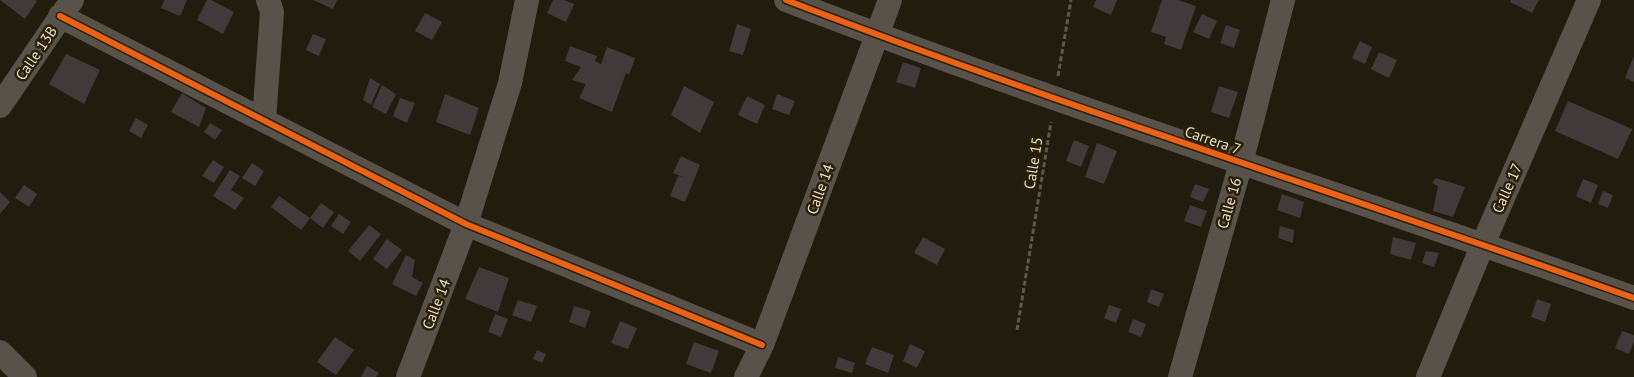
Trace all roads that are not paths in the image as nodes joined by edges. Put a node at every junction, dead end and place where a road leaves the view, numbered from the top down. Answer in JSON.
{"nodes":[{"id":1,"x":268,"y":0,"type":"edge"},
{"id":2,"x":527,"y":0,"type":"edge"},
{"id":3,"x":786,"y":0,"type":"edge"},
{"id":4,"x":890,"y":0,"type":"edge"},
{"id":5,"x":1283,"y":0,"type":"edge"},
{"id":6,"x":1590,"y":0,"type":"edge"},
{"id":7,"x":66,"y":8,"type":"edge"},
{"id":8,"x":876,"y":35,"type":"junction"},
{"id":9,"x":0,"y":106,"type":"edge"},
{"id":10,"x":264,"y":120,"type":"junction"},
{"id":11,"x":1241,"y":163,"type":"junction"},
{"id":12,"x":466,"y":224,"type":"junction"},
{"id":13,"x":1483,"y":244,"type":"junction"},
{"id":14,"x":1634,"y":298,"type":"edge"},
{"id":15,"x":762,"y":345,"type":"junction"},
{"id":16,"x":0,"y":352,"type":"edge"},
{"id":17,"x":25,"y":377,"type":"edge"},
{"id":18,"x":408,"y":377,"type":"edge"},
{"id":19,"x":746,"y":377,"type":"edge"},
{"id":20,"x":1180,"y":377,"type":"edge"},
{"id":21,"x":1428,"y":377,"type":"edge"}],
"edges":[{"from":1,"to":10,"type":"street"},
{"from":2,"to":12,"type":"street","name":"Calle 14"},
{"from":3,"to":8,"type":"street","name":"Carrera 7"},
{"from":4,"to":8,"type":"street","name":"Calle 14"},
{"from":5,"to":11,"type":"street","name":"Calle 16"},
{"from":6,"to":13,"type":"street","name":"Calle 17"},
{"from":7,"to":9,"type":"street","name":"Calle 13B"},
{"from":7,"to":10,"type":"street"},
{"from":8,"to":11,"type":"street","name":"Carrera 7"},
{"from":8,"to":15,"type":"street","name":"Calle 14"},
{"from":10,"to":12,"type":"street"},
{"from":11,"to":13,"type":"street","name":"Carrera 7"},
{"from":11,"to":20,"type":"street","name":"Calle 16"},
{"from":12,"to":15,"type":"street"},
{"from":12,"to":18,"type":"street","name":"Calle 14"},
{"from":13,"to":14,"type":"street","name":"Carrera 7"},
{"from":13,"to":21,"type":"street","name":"Calle 17"},
{"from":15,"to":19,"type":"street","name":"Calle 14"},
{"from":16,"to":17,"type":"street"}]}
